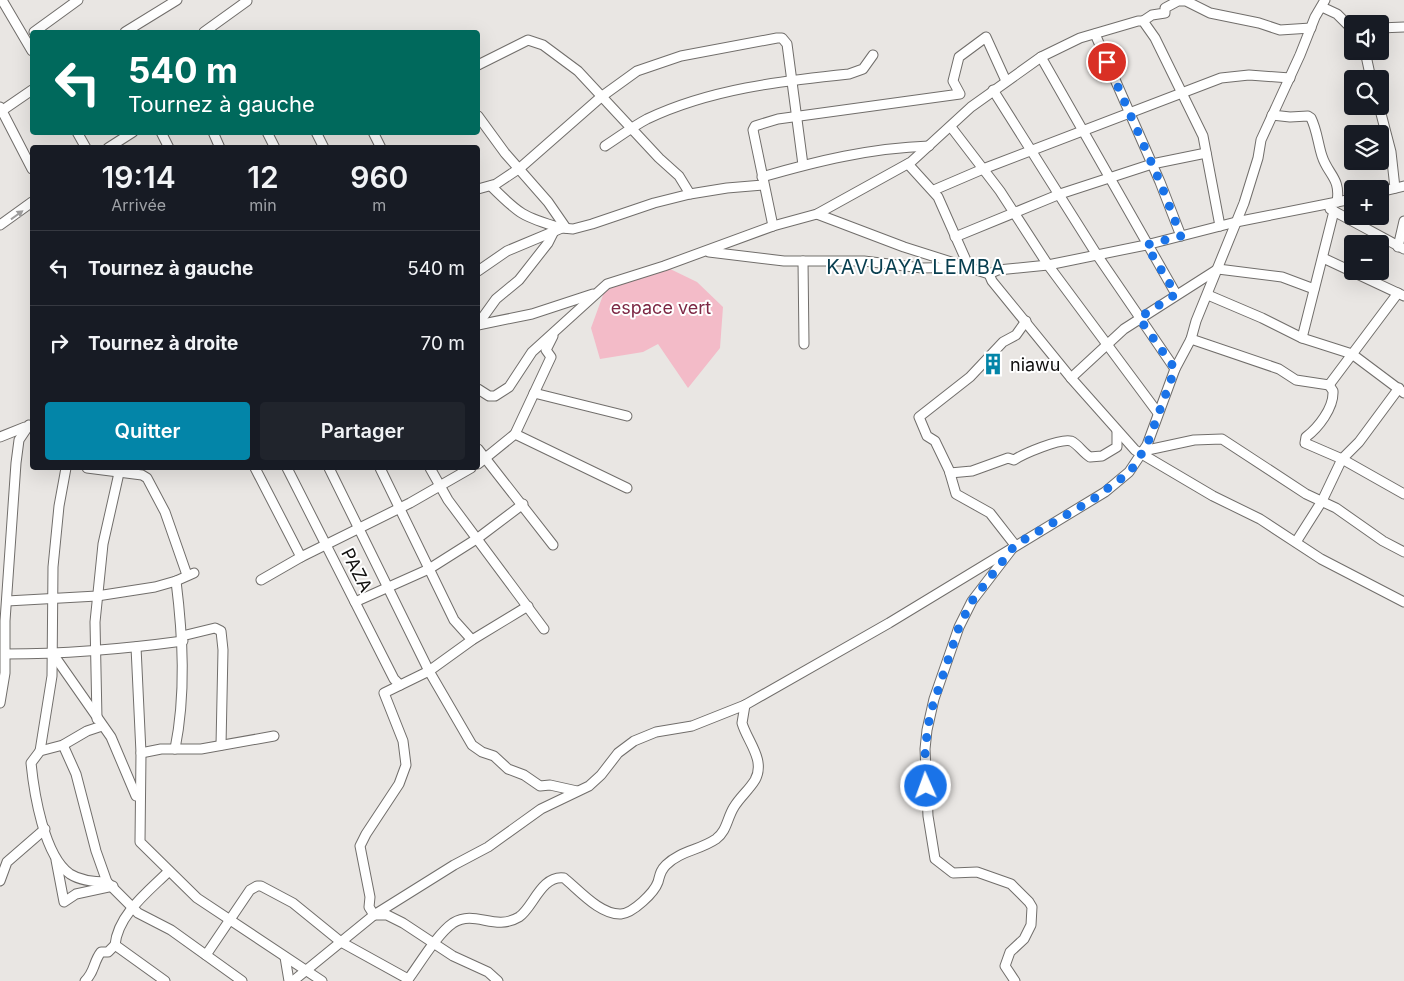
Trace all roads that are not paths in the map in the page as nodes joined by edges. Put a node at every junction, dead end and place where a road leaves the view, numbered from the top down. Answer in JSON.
{"nodes":[{"id":1,"x":2,"y":0,"type":"edge"},
{"id":2,"x":78,"y":0,"type":"edge"},
{"id":3,"x":177,"y":0,"type":"edge"},
{"id":4,"x":247,"y":1,"type":"edge"},
{"id":5,"x":1323,"y":4,"type":"edge"},
{"id":6,"x":1143,"y":21,"type":"junction"},
{"id":7,"x":1344,"y":21,"type":"edge"},
{"id":8,"x":1404,"y":27,"type":"edge"},
{"id":9,"x":1311,"y":28,"type":"junction"},
{"id":10,"x":1389,"y":28,"type":"edge"},
{"id":11,"x":38,"y":30,"type":"edge"},
{"id":12,"x":128,"y":30,"type":"edge"},
{"id":13,"x":207,"y":30,"type":"edge"},
{"id":14,"x":30,"y":34,"type":"edge"},
{"id":15,"x":1095,"y":34,"type":"junction"},
{"id":16,"x":873,"y":56,"type":"dead end"},
{"id":17,"x":1041,"y":57,"type":"junction"},
{"id":18,"x":480,"y":63,"type":"edge"},
{"id":19,"x":1290,"y":78,"type":"junction"},
{"id":20,"x":790,"y":80,"type":"junction"},
{"id":21,"x":1006,"y":81,"type":"junction"},
{"id":22,"x":993,"y":90,"type":"junction"},
{"id":23,"x":30,"y":91,"type":"edge"},
{"id":24,"x":1182,"y":93,"type":"junction"},
{"id":25,"x":601,"y":97,"type":"junction"},
{"id":26,"x":1,"y":110,"type":"edge"},
{"id":27,"x":1129,"y":112,"type":"junction"},
{"id":28,"x":1272,"y":115,"type":"junction"},
{"id":29,"x":1381,"y":115,"type":"edge"},
{"id":30,"x":796,"y":117,"type":"junction"},
{"id":31,"x":480,"y":119,"type":"edge"},
{"id":32,"x":951,"y":127,"type":"junction"},
{"id":33,"x":632,"y":128,"type":"junction"},
{"id":34,"x":1081,"y":131,"type":"junction"},
{"id":35,"x":129,"y":135,"type":"edge"},
{"id":36,"x":115,"y":145,"type":"edge"},
{"id":37,"x":605,"y":146,"type":"dead end"},
{"id":38,"x":929,"y":146,"type":"junction"},
{"id":39,"x":1032,"y":150,"type":"junction"},
{"id":40,"x":1206,"y":153,"type":"junction"},
{"id":41,"x":908,"y":164,"type":"junction"},
{"id":42,"x":1152,"y":164,"type":"junction"},
{"id":43,"x":30,"y":165,"type":"edge"},
{"id":44,"x":803,"y":165,"type":"junction"},
{"id":45,"x":520,"y":168,"type":"junction"},
{"id":46,"x":983,"y":169,"type":"junction"},
{"id":47,"x":1109,"y":178,"type":"junction"},
{"id":48,"x":763,"y":181,"type":"junction"},
{"id":49,"x":491,"y":186,"type":"junction"},
{"id":50,"x":1399,"y":187,"type":"edge"},
{"id":51,"x":480,"y":189,"type":"edge"},
{"id":52,"x":934,"y":190,"type":"junction"},
{"id":53,"x":690,"y":194,"type":"junction"},
{"id":54,"x":1060,"y":194,"type":"junction"},
{"id":55,"x":1344,"y":203,"type":"edge"},
{"id":56,"x":30,"y":204,"type":"edge"},
{"id":57,"x":1336,"y":207,"type":"junction"},
{"id":58,"x":1013,"y":212,"type":"junction"},
{"id":59,"x":817,"y":214,"type":"junction"},
{"id":60,"x":1404,"y":221,"type":"edge"},
{"id":61,"x":1236,"y":222,"type":"junction"},
{"id":62,"x":0,"y":226,"type":"edge"},
{"id":63,"x":773,"y":226,"type":"junction"},
{"id":64,"x":1220,"y":226,"type":"junction"},
{"id":65,"x":560,"y":229,"type":"junction"},
{"id":66,"x":955,"y":236,"type":"junction"},
{"id":67,"x":1181,"y":236,"type":"junction"},
{"id":68,"x":1146,"y":245,"type":"junction"},
{"id":69,"x":1401,"y":248,"type":"edge"},
{"id":70,"x":709,"y":252,"type":"dead end"},
{"id":71,"x":1098,"y":255,"type":"junction"},
{"id":72,"x":1323,"y":258,"type":"junction"},
{"id":73,"x":803,"y":261,"type":"junction"},
{"id":74,"x":1048,"y":265,"type":"junction"},
{"id":75,"x":969,"y":267,"type":"junction"},
{"id":76,"x":1218,"y":269,"type":"junction"},
{"id":77,"x":480,"y":270,"type":"edge"},
{"id":78,"x":988,"y":274,"type":"junction"},
{"id":79,"x":1314,"y":289,"type":"junction"},
{"id":80,"x":593,"y":294,"type":"junction"},
{"id":81,"x":1176,"y":294,"type":"junction"},
{"id":82,"x":1208,"y":295,"type":"junction"},
{"id":83,"x":1401,"y":295,"type":"edge"},
{"id":84,"x":1139,"y":318,"type":"junction"},
{"id":85,"x":480,"y":321,"type":"edge"},
{"id":86,"x":1026,"y":321,"type":"junction"},
{"id":87,"x":480,"y":324,"type":"edge"},
{"id":88,"x":558,"y":327,"type":"junction"},
{"id":89,"x":1302,"y":338,"type":"junction"},
{"id":90,"x":1191,"y":339,"type":"junction"},
{"id":91,"x":804,"y":344,"type":"dead end"},
{"id":92,"x":1106,"y":344,"type":"junction"},
{"id":93,"x":1352,"y":354,"type":"junction"},
{"id":94,"x":1175,"y":369,"type":"junction"},
{"id":95,"x":1070,"y":378,"type":"junction"},
{"id":96,"x":1329,"y":385,"type":"junction"},
{"id":97,"x":480,"y":390,"type":"edge"},
{"id":98,"x":1401,"y":391,"type":"edge"},
{"id":99,"x":534,"y":393,"type":"junction"},
{"id":100,"x":1158,"y":413,"type":"junction"},
{"id":101,"x":627,"y":416,"type":"dead end"},
{"id":102,"x":30,"y":425,"type":"edge"},
{"id":103,"x":30,"y":426,"type":"edge"},
{"id":104,"x":1117,"y":431,"type":"junction"},
{"id":105,"x":515,"y":434,"type":"junction"},
{"id":106,"x":0,"y":437,"type":"edge"},
{"id":107,"x":480,"y":450,"type":"edge"},
{"id":108,"x":1142,"y":452,"type":"junction"},
{"id":109,"x":486,"y":458,"type":"junction"},
{"id":110,"x":1342,"y":459,"type":"junction"},
{"id":111,"x":480,"y":462,"type":"edge"},
{"id":112,"x":66,"y":470,"type":"edge"},
{"id":113,"x":103,"y":470,"type":"edge"},
{"id":114,"x":256,"y":470,"type":"edge"},
{"id":115,"x":288,"y":470,"type":"edge"},
{"id":116,"x":330,"y":470,"type":"edge"},
{"id":117,"x":381,"y":470,"type":"edge"},
{"id":118,"x":431,"y":470,"type":"edge"},
{"id":119,"x":468,"y":470,"type":"edge"},
{"id":120,"x":119,"y":472,"type":"junction"},
{"id":121,"x":950,"y":473,"type":"junction"},
{"id":122,"x":440,"y":486,"type":"junction"},
{"id":123,"x":627,"y":488,"type":"dead end"},
{"id":124,"x":1404,"y":494,"type":"edge"},
{"id":125,"x":1322,"y":500,"type":"junction"},
{"id":126,"x":523,"y":504,"type":"junction"},
{"id":127,"x":401,"y":508,"type":"junction"},
{"id":128,"x":360,"y":529,"type":"junction"},
{"id":129,"x":478,"y":538,"type":"junction"},
{"id":130,"x":1296,"y":542,"type":"junction"},
{"id":131,"x":326,"y":544,"type":"junction"},
{"id":132,"x":553,"y":545,"type":"dead end"},
{"id":133,"x":1015,"y":545,"type":"junction"},
{"id":134,"x":1404,"y":552,"type":"edge"},
{"id":135,"x":301,"y":557,"type":"junction"},
{"id":136,"x":429,"y":569,"type":"junction"},
{"id":137,"x":261,"y":580,"type":"dead end"},
{"id":138,"x":176,"y":581,"type":"junction"},
{"id":139,"x":388,"y":586,"type":"junction"},
{"id":140,"x":97,"y":596,"type":"junction"},
{"id":141,"x":52,"y":599,"type":"junction"},
{"id":142,"x":7,"y":602,"type":"junction"},
{"id":143,"x":355,"y":602,"type":"junction"},
{"id":144,"x":1404,"y":602,"type":"edge"},
{"id":145,"x":528,"y":606,"type":"junction"},
{"id":146,"x":544,"y":629,"type":"dead end"},
{"id":147,"x":182,"y":638,"type":"junction"},
{"id":148,"x":472,"y":640,"type":"junction"},
{"id":149,"x":136,"y":647,"type":"junction"},
{"id":150,"x":94,"y":651,"type":"junction"},
{"id":151,"x":6,"y":654,"type":"junction"},
{"id":152,"x":53,"y":654,"type":"junction"},
{"id":153,"x":429,"y":671,"type":"junction"},
{"id":154,"x":400,"y":685,"type":"junction"},
{"id":155,"x":0,"y":703,"type":"edge"},
{"id":156,"x":745,"y":705,"type":"junction"},
{"id":157,"x":100,"y":722,"type":"junction"},
{"id":158,"x":274,"y":736,"type":"dead end"},
{"id":159,"x":63,"y":745,"type":"junction"},
{"id":160,"x":221,"y":745,"type":"junction"},
{"id":161,"x":175,"y":749,"type":"junction"},
{"id":162,"x":40,"y":751,"type":"junction"},
{"id":163,"x":141,"y":753,"type":"junction"},
{"id":164,"x":577,"y":791,"type":"junction"},
{"id":165,"x":139,"y":804,"type":"junction"},
{"id":166,"x":45,"y":829,"type":"junction"},
{"id":167,"x":54,"y":853,"type":"junction"},
{"id":168,"x":169,"y":871,"type":"junction"},
{"id":169,"x":79,"y":878,"type":"junction"},
{"id":170,"x":0,"y":881,"type":"edge"},
{"id":171,"x":110,"y":884,"type":"junction"},
{"id":172,"x":61,"y":887,"type":"junction"},
{"id":173,"x":133,"y":907,"type":"junction"},
{"id":174,"x":374,"y":915,"type":"junction"},
{"id":175,"x":230,"y":920,"type":"junction"},
{"id":176,"x":341,"y":942,"type":"junction"},
{"id":177,"x":435,"y":944,"type":"junction"},
{"id":178,"x":115,"y":945,"type":"junction"},
{"id":179,"x":206,"y":955,"type":"junction"},
{"id":180,"x":285,"y":957,"type":"junction"},
{"id":181,"x":306,"y":969,"type":"junction"},
{"id":182,"x":408,"y":980,"type":"edge"},
{"id":183,"x":85,"y":981,"type":"edge"},
{"id":184,"x":165,"y":981,"type":"edge"},
{"id":185,"x":242,"y":981,"type":"edge"},
{"id":186,"x":291,"y":981,"type":"edge"},
{"id":187,"x":322,"y":981,"type":"edge"},
{"id":188,"x":498,"y":981,"type":"edge"},
{"id":189,"x":1014,"y":981,"type":"edge"}],
"edges":[{"from":1,"to":14,"type":"street"},
{"from":2,"to":11,"type":"street"},
{"from":3,"to":12,"type":"street"},
{"from":4,"to":13,"type":"street"},
{"from":5,"to":7,"type":"street"},
{"from":5,"to":9,"type":"street"},
{"from":6,"to":9,"type":"street"},
{"from":6,"to":15,"type":"street"},
{"from":6,"to":24,"type":"street"},
{"from":8,"to":10,"type":"street"},
{"from":9,"to":19,"type":"street"},
{"from":15,"to":17,"type":"street"},
{"from":15,"to":27,"type":"street"},
{"from":16,"to":20,"type":"street"},
{"from":17,"to":21,"type":"street"},
{"from":17,"to":34,"type":"street"},
{"from":18,"to":25,"type":"street"},
{"from":19,"to":24,"type":"street"},
{"from":19,"to":28,"type":"street"},
{"from":20,"to":25,"type":"street"},
{"from":20,"to":30,"type":"street"},
{"from":20,"to":33,"type":"street"},
{"from":21,"to":22,"type":"street"},
{"from":21,"to":30,"type":"street"},
{"from":22,"to":32,"type":"street"},
{"from":22,"to":39,"type":"street"},
{"from":23,"to":26,"type":"street"},
{"from":24,"to":27,"type":"street"},
{"from":24,"to":40,"type":"street"},
{"from":25,"to":33,"type":"street"},
{"from":25,"to":45,"type":"street"},
{"from":26,"to":43,"type":"street"},
{"from":27,"to":34,"type":"street"},
{"from":27,"to":42,"type":"street"},
{"from":28,"to":57,"type":"street"},
{"from":28,"to":61,"type":"street"},
{"from":29,"to":50,"type":"street"},
{"from":30,"to":44,"type":"street"},
{"from":30,"to":48,"type":"street"},
{"from":31,"to":45,"type":"street"},
{"from":32,"to":38,"type":"street"},
{"from":32,"to":46,"type":"street"},
{"from":33,"to":37,"type":"street"},
{"from":33,"to":53,"type":"street"},
{"from":34,"to":39,"type":"street"},
{"from":34,"to":47,"type":"street"},
{"from":35,"to":36,"type":"street"},
{"from":38,"to":41,"type":"street"},
{"from":38,"to":44,"type":"street"},
{"from":39,"to":46,"type":"street"},
{"from":39,"to":54,"type":"street"},
{"from":40,"to":42,"type":"street"},
{"from":40,"to":64,"type":"street"},
{"from":41,"to":52,"type":"street"},
{"from":41,"to":59,"type":"street"},
{"from":42,"to":47,"type":"street"},
{"from":42,"to":67,"type":"street"},
{"from":44,"to":48,"type":"street"},
{"from":45,"to":49,"type":"street"},
{"from":45,"to":65,"type":"street"},
{"from":46,"to":52,"type":"street"},
{"from":46,"to":58,"type":"street"},
{"from":47,"to":54,"type":"street"},
{"from":47,"to":68,"type":"street"},
{"from":48,"to":53,"type":"street"},
{"from":48,"to":63,"type":"street"},
{"from":49,"to":51,"type":"street"},
{"from":49,"to":65,"type":"street"},
{"from":52,"to":66,"type":"street"},
{"from":53,"to":65,"type":"street"},
{"from":54,"to":58,"type":"street"},
{"from":54,"to":71,"type":"street"},
{"from":55,"to":57,"type":"street"},
{"from":62,"to":56,"type":"street","one_way":true},
{"from":57,"to":61,"type":"street"},
{"from":57,"to":69,"type":"street"},
{"from":57,"to":72,"type":"street"},
{"from":58,"to":66,"type":"street"},
{"from":58,"to":74,"type":"street"},
{"from":59,"to":63,"type":"street"},
{"from":59,"to":75,"type":"street"},
{"from":60,"to":69,"type":"street"},
{"from":61,"to":64,"type":"street"},
{"from":61,"to":76,"type":"street"},
{"from":63,"to":80,"type":"street"},
{"from":64,"to":67,"type":"street"},
{"from":65,"to":77,"type":"street"},
{"from":65,"to":85,"type":"street"},
{"from":66,"to":75,"type":"street"},
{"from":67,"to":68,"type":"street"},
{"from":68,"to":71,"type":"street"},
{"from":68,"to":81,"type":"street"},
{"from":70,"to":73,"type":"street"},
{"from":71,"to":74,"type":"street"},
{"from":71,"to":84,"type":"street"},
{"from":72,"to":79,"type":"street"},
{"from":72,"to":83,"type":"street"},
{"from":73,"to":75,"type":"street"},
{"from":73,"to":91,"type":"street"},
{"from":74,"to":78,"type":"street"},
{"from":74,"to":92,"type":"street"},
{"from":75,"to":78,"type":"street"},
{"from":76,"to":79,"type":"street"},
{"from":76,"to":81,"type":"street"},
{"from":76,"to":82,"type":"street"},
{"from":78,"to":86,"type":"street"},
{"from":79,"to":89,"type":"street"},
{"from":80,"to":87,"type":"street"},
{"from":80,"to":88,"type":"street"},
{"from":81,"to":84,"type":"street"},
{"from":82,"to":89,"type":"street"},
{"from":82,"to":90,"type":"street"},
{"from":83,"to":93,"type":"street"},
{"from":84,"to":92,"type":"street"},
{"from":84,"to":94,"type":"street"},
{"from":86,"to":95,"type":"street"},
{"from":86,"to":121,"type":"street"},
{"from":88,"to":97,"type":"street"},
{"from":88,"to":99,"type":"street"},
{"from":89,"to":93,"type":"street"},
{"from":90,"to":94,"type":"street"},
{"from":90,"to":96,"type":"street"},
{"from":92,"to":95,"type":"street"},
{"from":92,"to":100,"type":"street"},
{"from":93,"to":96,"type":"street"},
{"from":93,"to":98,"type":"street"},
{"from":94,"to":100,"type":"street"},
{"from":95,"to":104,"type":"street"},
{"from":96,"to":110,"type":"street"},
{"from":98,"to":110,"type":"street"},
{"from":99,"to":101,"type":"street"},
{"from":99,"to":105,"type":"street"},
{"from":100,"to":108,"type":"street"},
{"from":102,"to":106,"type":"street"},
{"from":103,"to":142,"type":"street"},
{"from":104,"to":108,"type":"street"},
{"from":104,"to":121,"type":"street"},
{"from":105,"to":109,"type":"street"},
{"from":105,"to":123,"type":"street"},
{"from":107,"to":109,"type":"street"},
{"from":108,"to":125,"type":"street"},
{"from":108,"to":130,"type":"street"},
{"from":108,"to":133,"type":"street"},
{"from":109,"to":111,"type":"street"},
{"from":109,"to":126,"type":"street"},
{"from":110,"to":124,"type":"street"},
{"from":110,"to":125,"type":"street"},
{"from":112,"to":141,"type":"street"},
{"from":113,"to":120,"type":"street"},
{"from":114,"to":135,"type":"street"},
{"from":115,"to":131,"type":"street","name":"PAZA"},
{"from":116,"to":128,"type":"street"},
{"from":117,"to":127,"type":"street"},
{"from":118,"to":122,"type":"street"},
{"from":119,"to":122,"type":"street"},
{"from":120,"to":138,"type":"street"},
{"from":120,"to":140,"type":"street"},
{"from":121,"to":133,"type":"street"},
{"from":122,"to":127,"type":"street"},
{"from":122,"to":129,"type":"street"},
{"from":125,"to":130,"type":"street"},
{"from":125,"to":134,"type":"street"},
{"from":126,"to":129,"type":"street"},
{"from":126,"to":132,"type":"street"},
{"from":127,"to":128,"type":"street"},
{"from":127,"to":136,"type":"street"},
{"from":128,"to":131,"type":"street"},
{"from":128,"to":139,"type":"street"},
{"from":129,"to":136,"type":"street"},
{"from":129,"to":145,"type":"street"},
{"from":130,"to":144,"type":"street"},
{"from":131,"to":135,"type":"street"},
{"from":131,"to":143,"type":"street","name":"PAZA"},
{"from":133,"to":156,"type":"street"},
{"from":133,"to":189,"type":"street"},
{"from":135,"to":137,"type":"street"},
{"from":136,"to":139,"type":"street"},
{"from":136,"to":148,"type":"street"},
{"from":138,"to":140,"type":"street"},
{"from":138,"to":147,"type":"street"},
{"from":139,"to":143,"type":"street"},
{"from":139,"to":153,"type":"street"},
{"from":140,"to":141,"type":"street"},
{"from":140,"to":150,"type":"street"},
{"from":141,"to":142,"type":"street"},
{"from":141,"to":152,"type":"street"},
{"from":142,"to":151,"type":"street"},
{"from":143,"to":154,"type":"street","name":"PAZA"},
{"from":145,"to":146,"type":"street"},
{"from":145,"to":148,"type":"street"},
{"from":147,"to":149,"type":"street"},
{"from":147,"to":160,"type":"street"},
{"from":147,"to":161,"type":"street"},
{"from":148,"to":153,"type":"street"},
{"from":149,"to":150,"type":"street"},
{"from":149,"to":163,"type":"street"},
{"from":150,"to":152,"type":"street"},
{"from":150,"to":157,"type":"street"},
{"from":151,"to":152,"type":"street"},
{"from":151,"to":155,"type":"street"},
{"from":152,"to":157,"type":"street"},
{"from":152,"to":162,"type":"street"},
{"from":153,"to":154,"type":"street"},
{"from":153,"to":164,"type":"street"},
{"from":154,"to":174,"type":"street"},
{"from":156,"to":164,"type":"street"},
{"from":156,"to":177,"type":"street"},
{"from":157,"to":159,"type":"street"},
{"from":157,"to":165,"type":"street"},
{"from":158,"to":160,"type":"street"},
{"from":159,"to":162,"type":"street"},
{"from":159,"to":171,"type":"street"},
{"from":160,"to":161,"type":"street"},
{"from":161,"to":163,"type":"street"},
{"from":162,"to":166,"type":"street"},
{"from":163,"to":165,"type":"street"},
{"from":164,"to":174,"type":"street"},
{"from":165,"to":168,"type":"street"},
{"from":166,"to":167,"type":"street"},
{"from":166,"to":170,"type":"street"},
{"from":167,"to":169,"type":"street"},
{"from":167,"to":172,"type":"street"},
{"from":168,"to":173,"type":"street"},
{"from":168,"to":175,"type":"street"},
{"from":169,"to":171,"type":"street"},
{"from":169,"to":172,"type":"street"},
{"from":171,"to":172,"type":"street"},
{"from":171,"to":173,"type":"street"},
{"from":173,"to":178,"type":"street"},
{"from":173,"to":179,"type":"street"},
{"from":174,"to":176,"type":"street"},
{"from":174,"to":177,"type":"street"},
{"from":175,"to":176,"type":"street"},
{"from":175,"to":179,"type":"street"},
{"from":175,"to":180,"type":"street"},
{"from":176,"to":181,"type":"street"},
{"from":176,"to":182,"type":"street"},
{"from":177,"to":182,"type":"street"},
{"from":177,"to":188,"type":"street"},
{"from":178,"to":183,"type":"street"},
{"from":178,"to":184,"type":"street"},
{"from":179,"to":185,"type":"street"},
{"from":180,"to":181,"type":"street"},
{"from":180,"to":186,"type":"street"},
{"from":181,"to":186,"type":"street"},
{"from":181,"to":187,"type":"street"}]}
